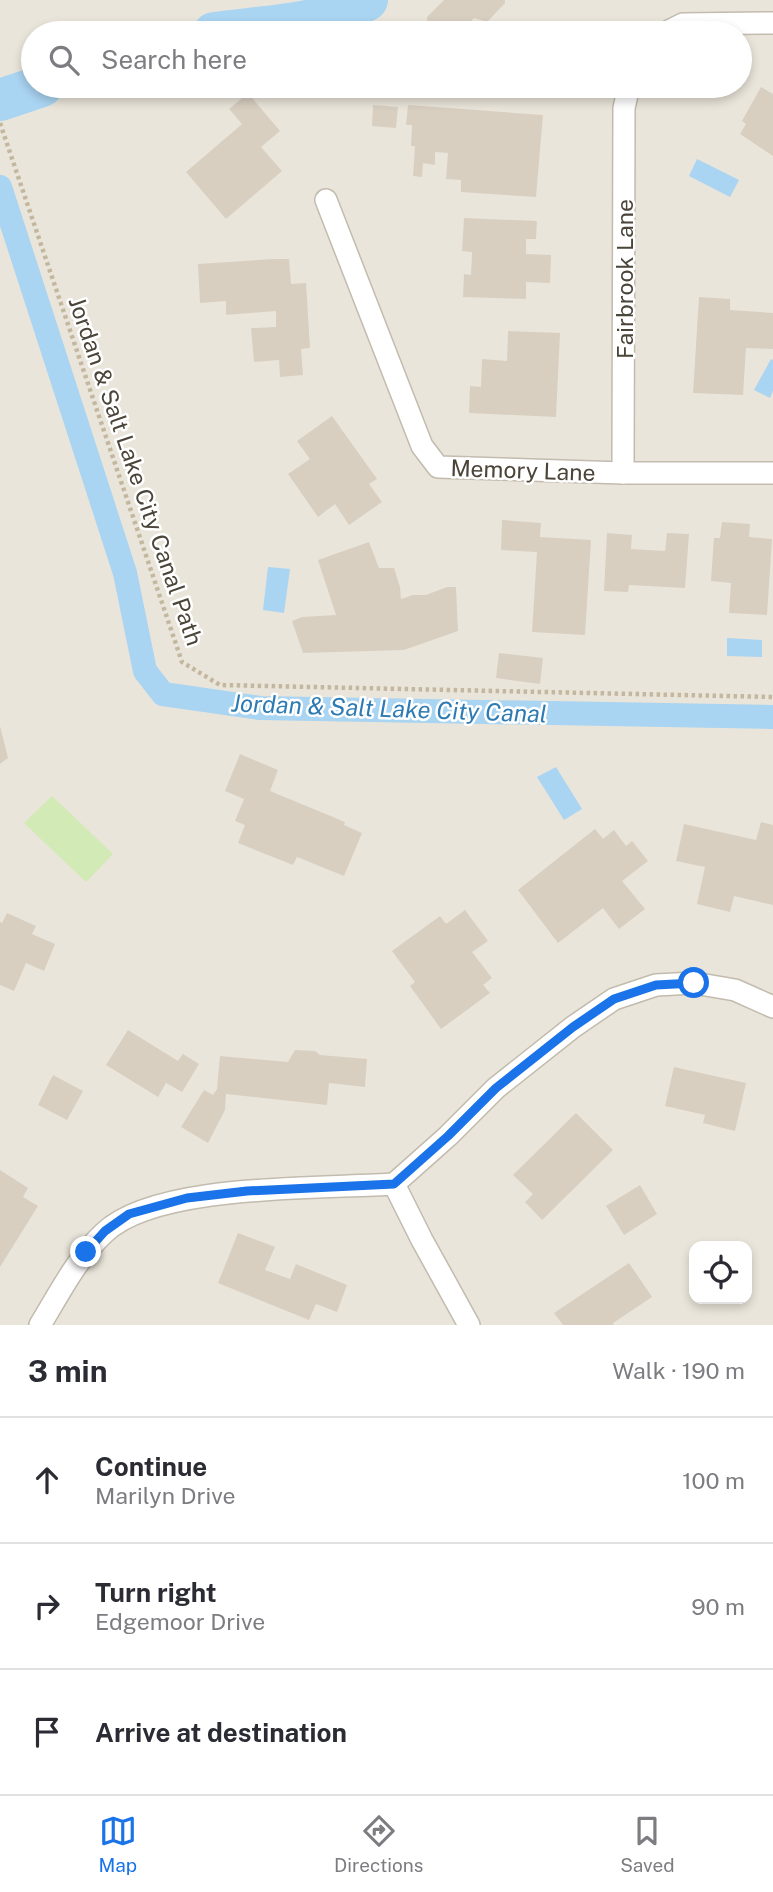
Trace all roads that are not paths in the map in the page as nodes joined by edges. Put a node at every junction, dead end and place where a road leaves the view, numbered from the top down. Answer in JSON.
{"nodes":[{"id":1,"x":752,"y":23,"type":"edge"},
{"id":2,"x":773,"y":23,"type":"edge"},
{"id":3,"x":626,"y":98,"type":"edge"},
{"id":4,"x":326,"y":200,"type":"dead end"},
{"id":5,"x":624,"y":472,"type":"junction"},
{"id":6,"x":773,"y":473,"type":"edge"},
{"id":7,"x":773,"y":1007,"type":"edge"},
{"id":8,"x":394,"y":1184,"type":"junction"},
{"id":9,"x":40,"y":1325,"type":"edge"},
{"id":10,"x":469,"y":1325,"type":"edge"}],
"edges":[{"from":1,"to":2,"type":"street"},
{"from":3,"to":5,"type":"street","name":"Fairbrook Lane"},
{"from":4,"to":5,"type":"street","name":"Memory Lane"},
{"from":5,"to":6,"type":"street","name":"Memory Lane"},
{"from":7,"to":8,"type":"street"},
{"from":8,"to":9,"type":"street"},
{"from":8,"to":10,"type":"street"}]}
